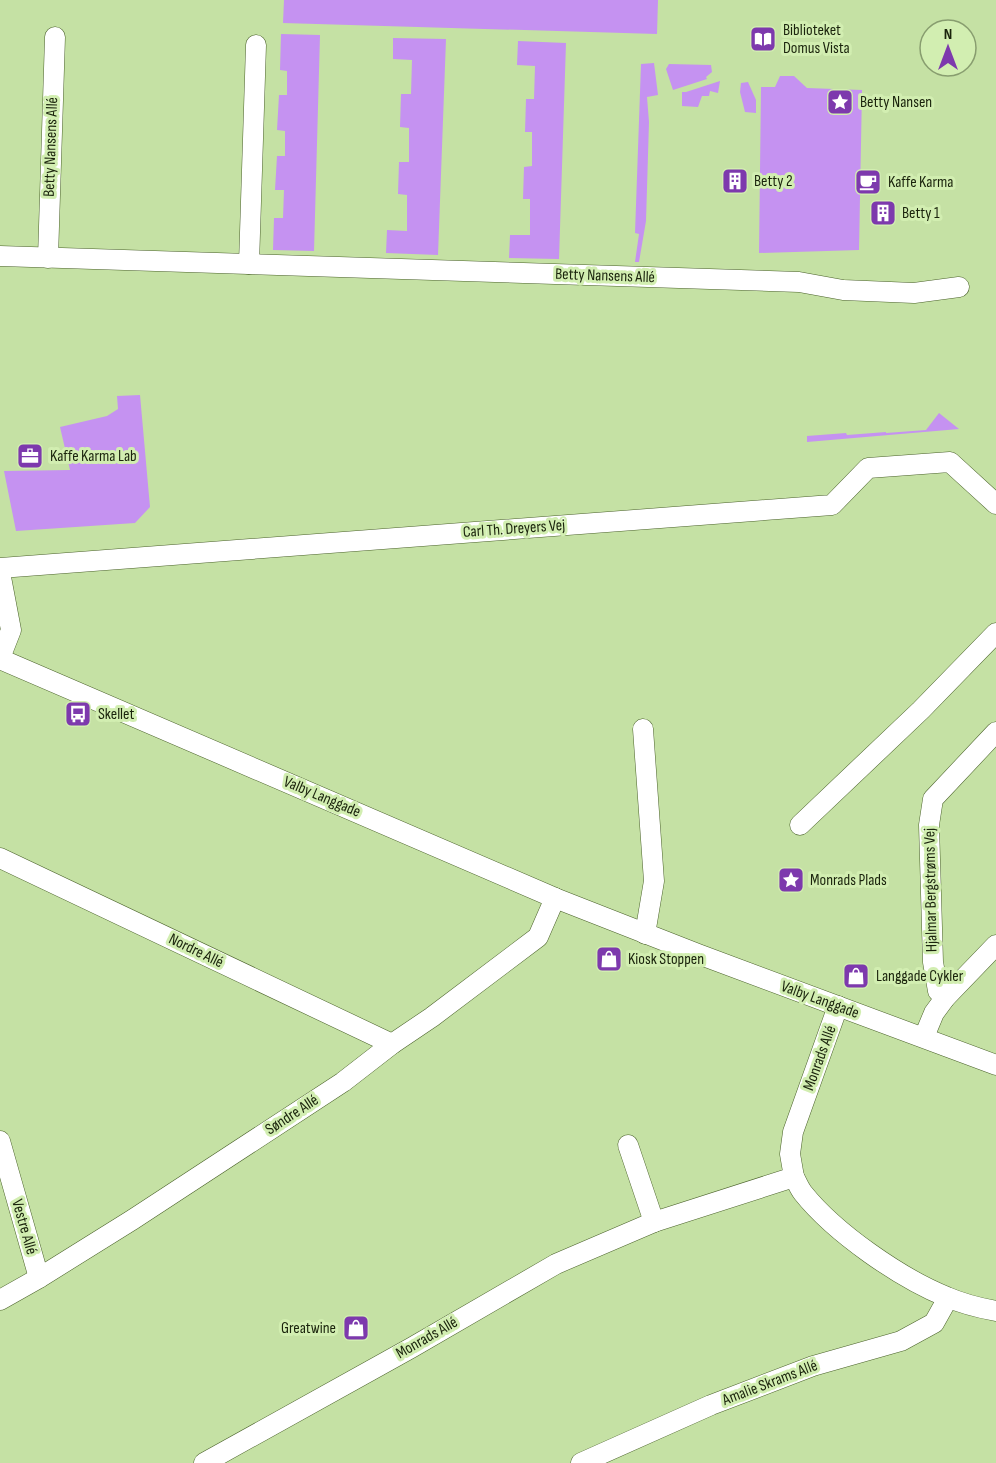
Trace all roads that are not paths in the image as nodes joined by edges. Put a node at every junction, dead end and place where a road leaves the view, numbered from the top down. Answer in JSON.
{"nodes":[{"id":1,"x":55,"y":37,"type":"dead end"},
{"id":2,"x":256,"y":45,"type":"dead end"},
{"id":3,"x":0,"y":256,"type":"edge"},
{"id":4,"x":48,"y":258,"type":"junction"},
{"id":5,"x":249,"y":264,"type":"junction"},
{"id":6,"x":959,"y":287,"type":"dead end"},
{"id":7,"x":996,"y":504,"type":"edge"},
{"id":8,"x":0,"y":570,"type":"edge"},
{"id":9,"x":996,"y":633,"type":"edge"},
{"id":10,"x":0,"y":659,"type":"edge"},
{"id":11,"x":643,"y":729,"type":"dead end"},
{"id":12,"x":996,"y":732,"type":"edge"},
{"id":13,"x":800,"y":825,"type":"dead end"},
{"id":14,"x":0,"y":858,"type":"edge"},
{"id":15,"x":555,"y":898,"type":"junction"},
{"id":16,"x":645,"y":934,"type":"junction"},
{"id":17,"x":996,"y":945,"type":"edge"},
{"id":18,"x":945,"y":998,"type":"junction"},
{"id":19,"x":838,"y":1006,"type":"junction"},
{"id":20,"x":924,"y":1037,"type":"junction"},
{"id":21,"x":392,"y":1044,"type":"junction"},
{"id":22,"x":996,"y":1065,"type":"edge"},
{"id":23,"x":0,"y":1141,"type":"edge"},
{"id":24,"x":628,"y":1145,"type":"dead end"},
{"id":25,"x":794,"y":1177,"type":"junction"},
{"id":26,"x":654,"y":1222,"type":"junction"},
{"id":27,"x":39,"y":1278,"type":"junction"},
{"id":28,"x":948,"y":1298,"type":"junction"},
{"id":29,"x":0,"y":1300,"type":"edge"},
{"id":30,"x":996,"y":1311,"type":"edge"},
{"id":31,"x":204,"y":1463,"type":"edge"},
{"id":32,"x":581,"y":1463,"type":"edge"}],
"edges":[{"from":1,"to":4,"type":"street","name":"Betty Nansens Allé"},
{"from":2,"to":5,"type":"street"},
{"from":3,"to":4,"type":"street","name":"Betty Nansens Allé"},
{"from":4,"to":5,"type":"street","name":"Betty Nansens Allé"},
{"from":5,"to":6,"type":"street","name":"Betty Nansens Allé"},
{"from":7,"to":8,"type":"street","name":"Carl Th. Dreyers Vej"},
{"from":8,"to":10,"type":"street"},
{"from":9,"to":13,"type":"street"},
{"from":10,"to":15,"type":"street","name":"Valby Langgade"},
{"from":11,"to":16,"type":"street"},
{"from":12,"to":18,"type":"street","name":"Hjalmar Bergstrøms Vej"},
{"from":14,"to":21,"type":"street","name":"Nordre Allé"},
{"from":15,"to":16,"type":"street","name":"Valby Langgade"},
{"from":15,"to":21,"type":"street","name":"Søndre Allé"},
{"from":16,"to":19,"type":"street","name":"Valby Langgade"},
{"from":17,"to":18,"type":"street"},
{"from":18,"to":20,"type":"street"},
{"from":19,"to":20,"type":"street","name":"Valby Langgade"},
{"from":19,"to":25,"type":"street","name":"Monrads Allé"},
{"from":20,"to":22,"type":"street","name":"Valby Langgade"},
{"from":21,"to":27,"type":"street","name":"Søndre Allé"},
{"from":23,"to":27,"type":"street","name":"Vestre Allé"},
{"from":24,"to":26,"type":"street"},
{"from":25,"to":26,"type":"street","name":"Monrads Allé"},
{"from":25,"to":28,"type":"street"},
{"from":26,"to":31,"type":"street","name":"Monrads Allé"},
{"from":27,"to":29,"type":"street","name":"Søndre Allé"},
{"from":28,"to":30,"type":"street"},
{"from":28,"to":32,"type":"street","name":"Amalie Skrams Allé"}]}
